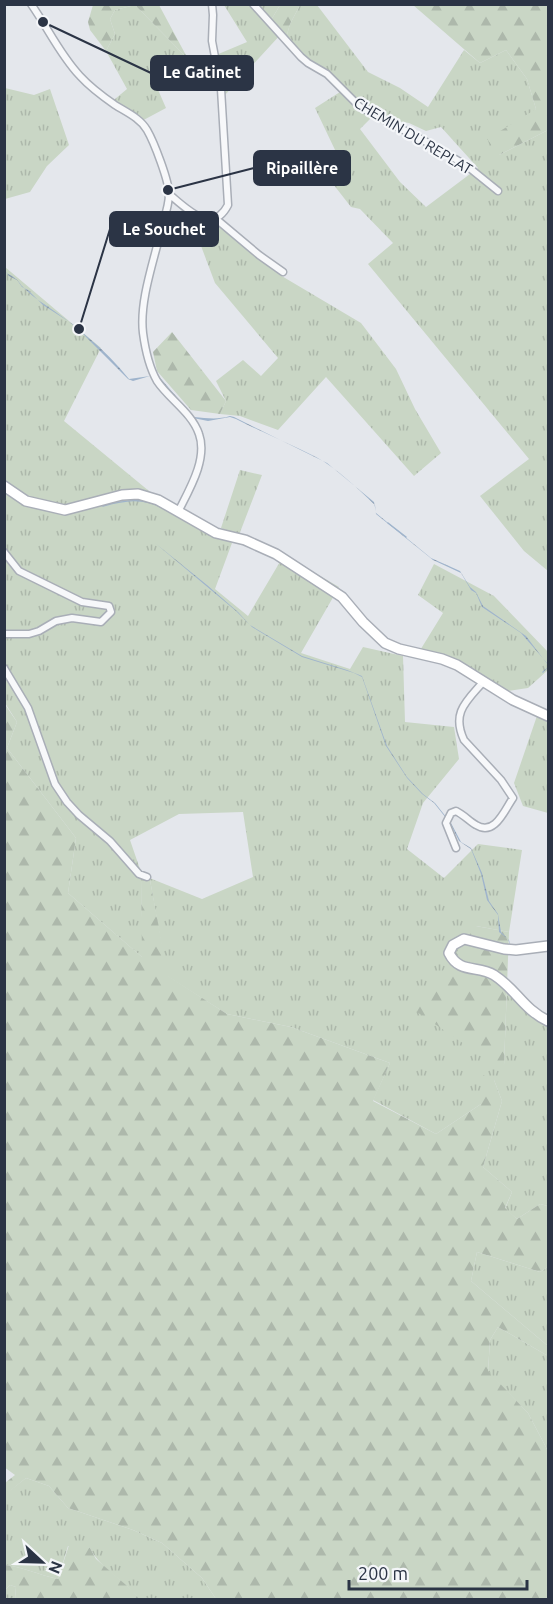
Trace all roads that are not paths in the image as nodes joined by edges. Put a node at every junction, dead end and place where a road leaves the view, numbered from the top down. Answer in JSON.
{"nodes":[{"id":1,"x":31,"y":4,"type":"edge"},
{"id":2,"x":212,"y":4,"type":"edge"},
{"id":3,"x":253,"y":4,"type":"edge"},
{"id":4,"x":498,"y":191,"type":"dead end"},
{"id":5,"x":169,"y":194,"type":"junction"},
{"id":6,"x":215,"y":218,"type":"junction"},
{"id":7,"x":283,"y":272,"type":"dead end"},
{"id":8,"x":4,"y":486,"type":"edge"},
{"id":9,"x":178,"y":512,"type":"junction"},
{"id":10,"x":4,"y":552,"type":"edge"},
{"id":11,"x":4,"y":634,"type":"edge"},
{"id":12,"x":4,"y":668,"type":"edge"},
{"id":13,"x":484,"y":681,"type":"junction"},
{"id":14,"x":549,"y":716,"type":"edge"},
{"id":15,"x":456,"y":848,"type":"dead end"},
{"id":16,"x":147,"y":877,"type":"dead end"},
{"id":17,"x":549,"y":946,"type":"edge"},
{"id":18,"x":549,"y":1021,"type":"edge"}],
"edges":[{"from":1,"to":5,"type":"street"},
{"from":2,"to":6,"type":"street"},
{"from":3,"to":4,"type":"street","name":"CHEMIN DU REPLAT"},
{"from":5,"to":6,"type":"street"},
{"from":5,"to":9,"type":"street"},
{"from":6,"to":7,"type":"street"},
{"from":8,"to":9,"type":"street"},
{"from":9,"to":13,"type":"street"},
{"from":10,"to":11,"type":"street"},
{"from":12,"to":16,"type":"street"},
{"from":13,"to":14,"type":"street"},
{"from":13,"to":15,"type":"street"},
{"from":17,"to":18,"type":"street"}]}
